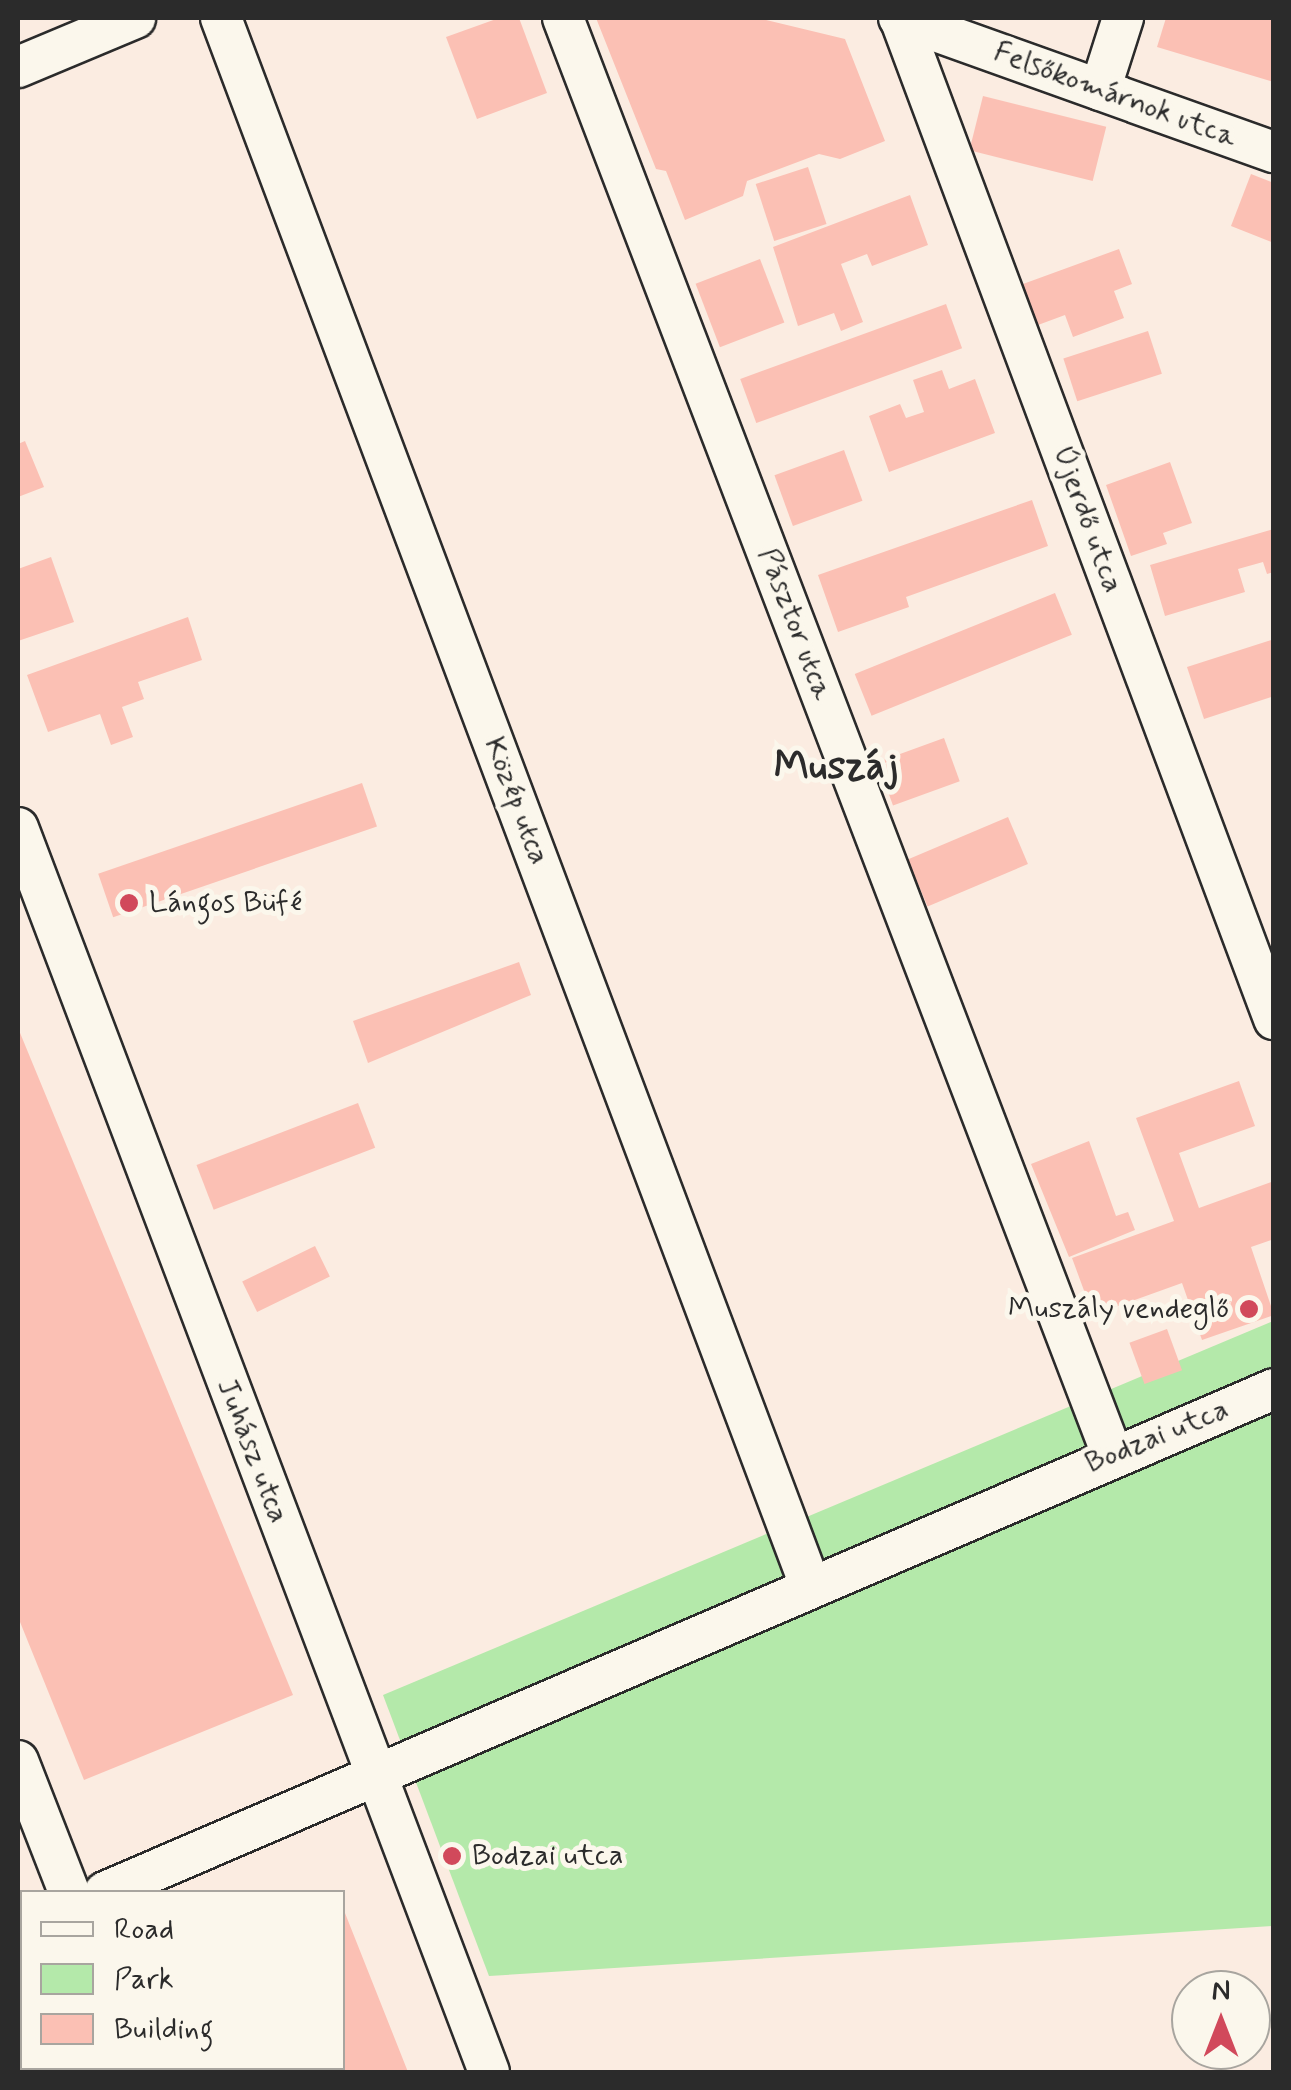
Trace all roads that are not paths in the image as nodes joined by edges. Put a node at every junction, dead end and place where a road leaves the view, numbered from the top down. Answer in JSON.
{"nodes":[{"id":1,"x":135,"y":18,"type":"edge"},
{"id":2,"x":221,"y":18,"type":"edge"},
{"id":3,"x":563,"y":18,"type":"edge"},
{"id":4,"x":900,"y":18,"type":"edge"},
{"id":5,"x":1123,"y":18,"type":"edge"},
{"id":6,"x":18,"y":67,"type":"edge"},
{"id":7,"x":1100,"y":90,"type":"junction"},
{"id":8,"x":1274,"y":152,"type":"edge"},
{"id":9,"x":18,"y":828,"type":"edge"},
{"id":10,"x":1274,"y":1020,"type":"edge"},
{"id":11,"x":1274,"y":1389,"type":"edge"},
{"id":12,"x":1112,"y":1454,"type":"junction"},
{"id":13,"x":810,"y":1586,"type":"junction"},
{"id":14,"x":375,"y":1775,"type":"junction"},
{"id":15,"x":22,"y":1787,"type":"edge"},
{"id":16,"x":68,"y":1890,"type":"edge"},
{"id":17,"x":111,"y":1890,"type":"edge"},
{"id":18,"x":489,"y":2072,"type":"edge"}],
"edges":[{"from":1,"to":6,"type":"street"},
{"from":2,"to":13,"type":"street","name":"Közép utca"},
{"from":3,"to":12,"type":"street","name":"Pásztor utca"},
{"from":4,"to":7,"type":"street","name":"Felsőkomárnok utca"},
{"from":4,"to":10,"type":"street","name":"Újerdő utca"},
{"from":5,"to":7,"type":"street"},
{"from":7,"to":8,"type":"street","name":"Felsőkomárnok utca"},
{"from":9,"to":14,"type":"street","name":"Juhász utca"},
{"from":11,"to":12,"type":"street","name":"Bodzai utca"},
{"from":12,"to":13,"type":"street","name":"Bodzai utca"},
{"from":13,"to":14,"type":"street","name":"Bodzai utca"},
{"from":14,"to":17,"type":"street","name":"Bodzai utca"},
{"from":14,"to":18,"type":"street","name":"Juhász utca"},
{"from":15,"to":16,"type":"street"}]}
